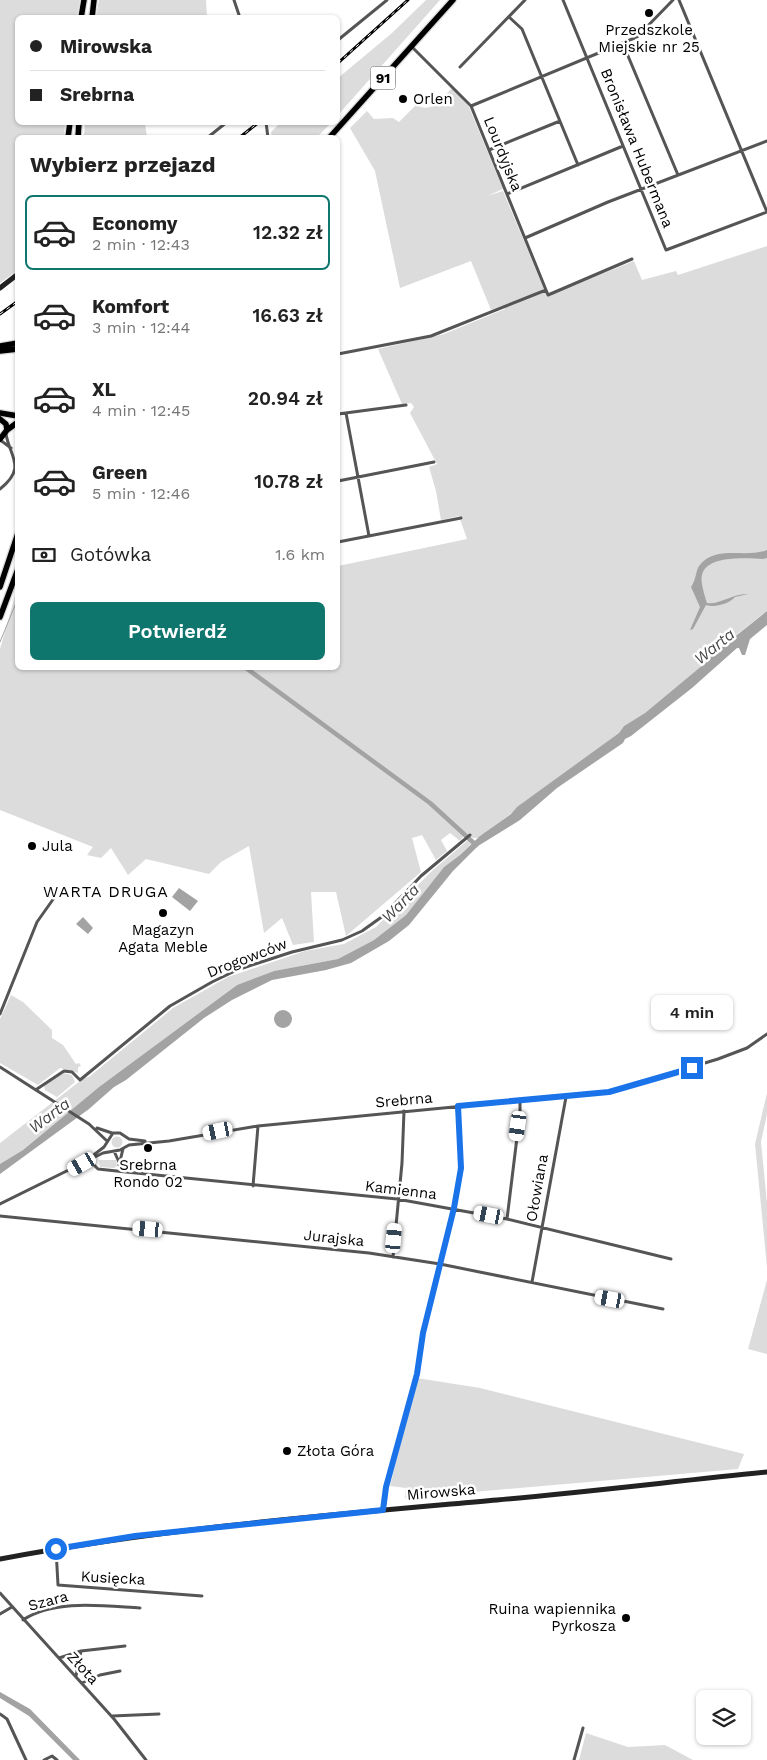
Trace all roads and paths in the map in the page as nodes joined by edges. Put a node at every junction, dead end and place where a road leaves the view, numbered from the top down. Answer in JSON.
{"nodes":[{"id":1,"x":84,"y":0,"type":"edge"},
{"id":2,"x":94,"y":0,"type":"edge"},
{"id":3,"x":234,"y":0,"type":"edge"},
{"id":4,"x":387,"y":0,"type":"edge"},
{"id":5,"x":453,"y":0,"type":"edge"},
{"id":6,"x":525,"y":0,"type":"edge"},
{"id":7,"x":564,"y":0,"type":"edge"},
{"id":8,"x":673,"y":0,"type":"edge"},
{"id":9,"x":679,"y":0,"type":"edge"},
{"id":10,"x":82,"y":15,"type":"edge"},
{"id":11,"x":92,"y":15,"type":"edge"},
{"id":12,"x":239,"y":15,"type":"edge"},
{"id":13,"x":509,"y":17,"type":"junction"},
{"id":14,"x":340,"y":38,"type":"edge"},
{"id":15,"x":623,"y":44,"type":"junction"},
{"id":16,"x":411,"y":46,"type":"junction"},
{"id":17,"x":588,"y":58,"type":"junction"},
{"id":18,"x":460,"y":67,"type":"dead end"},
{"id":19,"x":542,"y":77,"type":"junction"},
{"id":20,"x":471,"y":106,"type":"junction"},
{"id":21,"x":560,"y":121,"type":"junction"},
{"id":22,"x":223,"y":125,"type":"edge"},
{"id":23,"x":211,"y":135,"type":"edge"},
{"id":24,"x":332,"y":135,"type":"edge"},
{"id":25,"x":767,"y":140,"type":"edge"},
{"id":26,"x":623,"y":146,"type":"junction"},
{"id":27,"x":489,"y":150,"type":"junction"},
{"id":28,"x":742,"y":150,"type":"junction"},
{"id":29,"x":578,"y":164,"type":"junction"},
{"id":30,"x":678,"y":175,"type":"junction"},
{"id":31,"x":641,"y":189,"type":"junction"},
{"id":32,"x":507,"y":194,"type":"junction"},
{"id":33,"x":767,"y":212,"type":"edge"},
{"id":34,"x":525,"y":238,"type":"junction"},
{"id":35,"x":632,"y":259,"type":"dead end"},
{"id":36,"x":15,"y":276,"type":"edge"},
{"id":37,"x":0,"y":288,"type":"edge"},
{"id":38,"x":546,"y":290,"type":"junction"},
{"id":39,"x":15,"y":344,"type":"edge"},
{"id":40,"x":0,"y":346,"type":"edge"},
{"id":41,"x":15,"y":349,"type":"edge"},
{"id":42,"x":0,"y":351,"type":"edge"},
{"id":43,"x":340,"y":354,"type":"edge"},
{"id":44,"x":406,"y":405,"type":"dead end"},
{"id":45,"x":0,"y":413,"type":"edge"},
{"id":46,"x":346,"y":413,"type":"junction"},
{"id":47,"x":340,"y":414,"type":"edge"},
{"id":48,"x":15,"y":416,"type":"edge"},
{"id":49,"x":15,"y":418,"type":"edge"},
{"id":50,"x":2,"y":420,"type":"edge"},
{"id":51,"x":15,"y":425,"type":"edge"},
{"id":52,"x":7,"y":432,"type":"junction"},
{"id":53,"x":0,"y":440,"type":"edge"},
{"id":54,"x":11,"y":448,"type":"junction"},
{"id":55,"x":434,"y":462,"type":"dead end"},
{"id":56,"x":358,"y":477,"type":"junction"},
{"id":57,"x":340,"y":481,"type":"edge"},
{"id":58,"x":0,"y":488,"type":"edge"},
{"id":59,"x":461,"y":518,"type":"dead end"},
{"id":60,"x":369,"y":536,"type":"junction"},
{"id":61,"x":15,"y":542,"type":"edge"},
{"id":62,"x":340,"y":542,"type":"edge"},
{"id":63,"x":15,"y":577,"type":"edge"},
{"id":64,"x":0,"y":587,"type":"edge"},
{"id":65,"x":0,"y":617,"type":"edge"},
{"id":66,"x":469,"y":837,"type":"dead end"},
{"id":67,"x":54,"y":898,"type":"dead end"},
{"id":68,"x":0,"y":1014,"type":"edge"},
{"id":69,"x":767,"y":1034,"type":"edge"},
{"id":70,"x":0,"y":1067,"type":"edge"},
{"id":71,"x":37,"y":1089,"type":"junction"},
{"id":72,"x":566,"y":1097,"type":"junction"},
{"id":73,"x":520,"y":1100,"type":"junction"},
{"id":74,"x":458,"y":1106,"type":"junction"},
{"id":75,"x":404,"y":1111,"type":"junction"},
{"id":76,"x":90,"y":1124,"type":"junction"},
{"id":77,"x":258,"y":1126,"type":"junction"},
{"id":78,"x":113,"y":1133,"type":"junction"},
{"id":79,"x":125,"y":1137,"type":"junction"},
{"id":80,"x":107,"y":1141,"type":"junction"},
{"id":81,"x":152,"y":1142,"type":"junction"},
{"id":82,"x":124,"y":1148,"type":"junction"},
{"id":83,"x":113,"y":1150,"type":"junction"},
{"id":84,"x":82,"y":1164,"type":"junction"},
{"id":85,"x":94,"y":1165,"type":"dead end"},
{"id":86,"x":119,"y":1165,"type":"junction"},
{"id":87,"x":123,"y":1171,"type":"junction"},
{"id":88,"x":253,"y":1186,"type":"junction"},
{"id":89,"x":398,"y":1199,"type":"junction"},
{"id":90,"x":0,"y":1204,"type":"edge"},
{"id":91,"x":454,"y":1208,"type":"junction"},
{"id":92,"x":0,"y":1216,"type":"edge"},
{"id":93,"x":507,"y":1219,"type":"junction"},
{"id":94,"x":542,"y":1228,"type":"junction"},
{"id":95,"x":393,"y":1257,"type":"junction"},
{"id":96,"x":671,"y":1259,"type":"dead end"},
{"id":97,"x":440,"y":1264,"type":"junction"},
{"id":98,"x":532,"y":1282,"type":"junction"},
{"id":99,"x":662,"y":1309,"type":"dead end"},
{"id":100,"x":767,"y":1472,"type":"edge"},
{"id":101,"x":383,"y":1510,"type":"junction"},
{"id":102,"x":56,"y":1549,"type":"junction"},
{"id":103,"x":0,"y":1559,"type":"edge"},
{"id":104,"x":0,"y":1594,"type":"edge"},
{"id":105,"x":202,"y":1596,"type":"dead end"},
{"id":106,"x":12,"y":1607,"type":"junction"},
{"id":107,"x":140,"y":1608,"type":"dead end"},
{"id":108,"x":0,"y":1614,"type":"edge"},
{"id":109,"x":23,"y":1620,"type":"junction"},
{"id":110,"x":125,"y":1646,"type":"dead end"},
{"id":111,"x":81,"y":1651,"type":"junction"},
{"id":112,"x":58,"y":1658,"type":"junction"},
{"id":113,"x":120,"y":1671,"type":"dead end"},
{"id":114,"x":76,"y":1676,"type":"junction"},
{"id":115,"x":82,"y":1683,"type":"junction"},
{"id":116,"x":0,"y":1714,"type":"edge"},
{"id":117,"x":159,"y":1714,"type":"dead end"},
{"id":118,"x":111,"y":1716,"type":"junction"},
{"id":119,"x":583,"y":1728,"type":"dead end"},
{"id":120,"x":26,"y":1760,"type":"edge"},
{"id":121,"x":44,"y":1760,"type":"edge"},
{"id":122,"x":57,"y":1760,"type":"edge"},
{"id":123,"x":146,"y":1760,"type":"edge"},
{"id":124,"x":574,"y":1760,"type":"edge"}],
"edges":[{"from":1,"to":10,"type":"main road"},
{"from":2,"to":11,"type":"main road"},
{"from":3,"to":12,"type":"street"},
{"from":4,"to":14,"type":"street"},
{"from":5,"to":16,"type":"main road","number":"91"},
{"from":6,"to":13,"type":"street"},
{"from":7,"to":17,"type":"street","name":"Bronisława Hubermana"},
{"from":8,"to":15,"type":"street"},
{"from":9,"to":28,"type":"street"},
{"from":13,"to":18,"type":"street"},
{"from":13,"to":19,"type":"street"},
{"from":15,"to":17,"type":"street"},
{"from":15,"to":30,"type":"street"},
{"from":16,"to":20,"type":"street","name":"Lourdyjska"},
{"from":16,"to":24,"type":"main road","number":"91"},
{"from":17,"to":19,"type":"street"},
{"from":17,"to":26,"type":"street","name":"Bronisława Hubermana"},
{"from":19,"to":20,"type":"street"},
{"from":19,"to":21,"type":"street"},
{"from":20,"to":27,"type":"street","name":"Lourdyjska"},
{"from":21,"to":27,"type":"street"},
{"from":21,"to":29,"type":"street"},
{"from":22,"to":23,"type":"street"},
{"from":25,"to":28,"type":"street"},
{"from":26,"to":29,"type":"street"},
{"from":26,"to":31,"type":"street","name":"Bronisława Hubermana"},
{"from":27,"to":32,"type":"street","name":"Lourdyjska"},
{"from":28,"to":30,"type":"street"},
{"from":28,"to":33,"type":"street"},
{"from":29,"to":32,"type":"street"},
{"from":30,"to":31,"type":"street"},
{"from":31,"to":33,"type":"street","name":"Bronisława Hubermana"},
{"from":31,"to":34,"type":"street"},
{"from":32,"to":34,"type":"street","name":"Lourdyjska"},
{"from":34,"to":38,"type":"street","name":"Lourdyjska"},
{"from":35,"to":38,"type":"street"},
{"from":36,"to":37,"type":"street"},
{"from":38,"to":43,"type":"street"},
{"from":39,"to":40,"type":"main road"},
{"from":41,"to":42,"type":"main road"},
{"from":44,"to":46,"type":"street"},
{"from":45,"to":48,"type":"main road"},
{"from":46,"to":47,"type":"street"},
{"from":46,"to":56,"type":"street"},
{"from":49,"to":50,"type":"main road"},
{"from":50,"to":52,"type":"main road"},
{"from":51,"to":52,"type":"main road"},
{"from":52,"to":53,"type":"main road"},
{"from":52,"to":54,"type":"street"},
{"from":53,"to":54,"type":"street"},
{"from":54,"to":58,"type":"street"},
{"from":55,"to":56,"type":"street"},
{"from":56,"to":57,"type":"street"},
{"from":56,"to":60,"type":"street"},
{"from":59,"to":60,"type":"street"},
{"from":60,"to":62,"type":"street"},
{"from":61,"to":64,"type":"main road"},
{"from":63,"to":65,"type":"main road"},
{"from":66,"to":71,"type":"street","name":"Drogowców"},
{"from":67,"to":68,"type":"street"},
{"from":69,"to":72,"type":"street","name":"Srebrna"},
{"from":70,"to":71,"type":"street"},
{"from":71,"to":76,"type":"street"},
{"from":72,"to":73,"type":"street","name":"Srebrna"},
{"from":72,"to":94,"type":"street","name":"Ołowiana"},
{"from":73,"to":74,"type":"street","name":"Srebrna"},
{"from":73,"to":93,"type":"street"},
{"from":74,"to":75,"type":"street","name":"Srebrna"},
{"from":74,"to":91,"type":"street"},
{"from":75,"to":77,"type":"street","name":"Srebrna"},
{"from":75,"to":89,"type":"street"},
{"from":76,"to":78,"type":"street"},
{"from":76,"to":80,"type":"street"},
{"from":77,"to":81,"type":"street","name":"Srebrna"},
{"from":77,"to":88,"type":"street"},
{"from":78,"to":79,"type":"street"},
{"from":78,"to":80,"type":"street"},
{"from":79,"to":81,"type":"street","name":"Srebrna"},
{"from":79,"to":82,"type":"street"},
{"from":80,"to":83,"type":"street"},
{"from":80,"to":84,"type":"street"},
{"from":81,"to":82,"type":"street","name":"Srebrna"},
{"from":82,"to":83,"type":"street"},
{"from":82,"to":86,"type":"street"},
{"from":83,"to":84,"type":"street"},
{"from":83,"to":86,"type":"street"},
{"from":84,"to":90,"type":"street"},
{"from":85,"to":87,"type":"street","name":"Kamienna"},
{"from":86,"to":87,"type":"street"},
{"from":87,"to":88,"type":"street","name":"Kamienna"},
{"from":88,"to":89,"type":"street","name":"Kamienna"},
{"from":89,"to":91,"type":"street","name":"Kamienna"},
{"from":89,"to":95,"type":"street"},
{"from":91,"to":93,"type":"street","name":"Kamienna"},
{"from":91,"to":97,"type":"street"},
{"from":92,"to":95,"type":"street","name":"Jurajska"},
{"from":93,"to":94,"type":"street","name":"Kamienna"},
{"from":94,"to":96,"type":"street","name":"Kamienna"},
{"from":94,"to":98,"type":"street","name":"Ołowiana"},
{"from":95,"to":97,"type":"street","name":"Jurajska"},
{"from":97,"to":98,"type":"street","name":"Jurajska"},
{"from":97,"to":101,"type":"street"},
{"from":98,"to":99,"type":"street","name":"Jurajska"},
{"from":100,"to":101,"type":"street","name":"Mirowska"},
{"from":101,"to":102,"type":"street","name":"Mirowska"},
{"from":102,"to":103,"type":"street","name":"Mirowska"},
{"from":102,"to":105,"type":"street","name":"Kusięcka"},
{"from":104,"to":106,"type":"street","name":"Złota"},
{"from":106,"to":108,"type":"street"},
{"from":106,"to":109,"type":"street","name":"Złota"},
{"from":107,"to":109,"type":"street","name":"Szara"},
{"from":109,"to":112,"type":"street","name":"Złota"},
{"from":110,"to":111,"type":"street"},
{"from":111,"to":112,"type":"street"},
{"from":111,"to":114,"type":"street"},
{"from":112,"to":114,"type":"street","name":"Złota"},
{"from":113,"to":115,"type":"street"},
{"from":114,"to":115,"type":"street","name":"Złota"},
{"from":115,"to":118,"type":"street","name":"Złota"},
{"from":116,"to":120,"type":"street"},
{"from":117,"to":118,"type":"street"},
{"from":118,"to":123,"type":"street","name":"Złota"},
{"from":119,"to":124,"type":"street"},
{"from":121,"to":122,"type":"street"}]}
